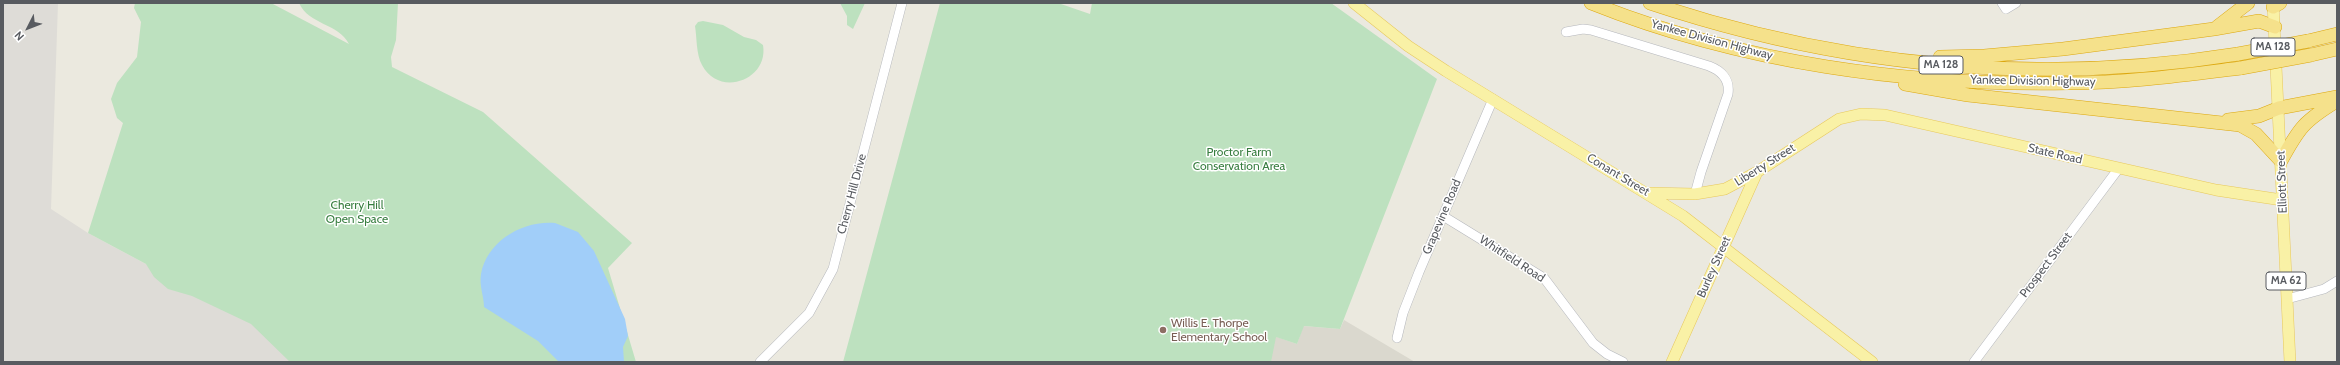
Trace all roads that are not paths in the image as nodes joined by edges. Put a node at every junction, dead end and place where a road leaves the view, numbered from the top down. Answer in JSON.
{"nodes":[{"id":1,"x":902,"y":3,"type":"edge"},
{"id":2,"x":1354,"y":3,"type":"edge"},
{"id":3,"x":1591,"y":3,"type":"edge"},
{"id":4,"x":1650,"y":3,"type":"edge"},
{"id":5,"x":2016,"y":3,"type":"edge"},
{"id":6,"x":2248,"y":3,"type":"edge"},
{"id":7,"x":2275,"y":4,"type":"edge"},
{"id":8,"x":2004,"y":6,"type":"edge"},
{"id":9,"x":2275,"y":27,"type":"junction"},
{"id":10,"x":2214,"y":29,"type":"junction"},
{"id":11,"x":1566,"y":32,"type":"dead end"},
{"id":12,"x":2337,"y":34,"type":"edge"},
{"id":13,"x":1799,"y":44,"type":"junction"},
{"id":14,"x":2337,"y":49,"type":"edge"},
{"id":15,"x":1814,"y":64,"type":"junction"},
{"id":16,"x":2337,"y":97,"type":"edge"},
{"id":17,"x":1493,"y":99,"type":"junction"},
{"id":18,"x":2337,"y":101,"type":"edge"},
{"id":19,"x":2279,"y":108,"type":"junction"},
{"id":20,"x":2220,"y":122,"type":"junction"},
{"id":21,"x":1829,"y":124,"type":"joint"},
{"id":22,"x":2281,"y":161,"type":"junction"},
{"id":23,"x":2119,"y":168,"type":"junction"},
{"id":24,"x":1757,"y":172,"type":"junction"},
{"id":25,"x":1648,"y":193,"type":"junction"},
{"id":26,"x":1696,"y":194,"type":"junction"},
{"id":27,"x":2282,"y":200,"type":"junction"},
{"id":28,"x":1443,"y":216,"type":"junction"},
{"id":29,"x":1723,"y":246,"type":"junction"},
{"id":30,"x":2337,"y":282,"type":"edge"},
{"id":31,"x":2287,"y":299,"type":"junction"},
{"id":32,"x":1397,"y":338,"type":"dead end"},
{"id":33,"x":760,"y":362,"type":"edge"},
{"id":34,"x":1623,"y":362,"type":"edge"},
{"id":35,"x":1672,"y":362,"type":"edge"},
{"id":36,"x":1872,"y":362,"type":"edge"},
{"id":37,"x":1974,"y":362,"type":"edge"},
{"id":38,"x":2290,"y":362,"type":"edge"}],
"edges":[{"from":1,"to":33,"type":"street","name":"Cherry Hill Drive"},
{"from":2,"to":17,"type":"main road","name":"Conant Street"},
{"from":3,"to":15,"type":"highway","name":"Yankee Division Highway","number":"MA 128"},
{"from":4,"to":13,"type":"highway","name":"Yankee Division Highway","number":"MA 128"},
{"from":5,"to":8,"type":"street"},
{"from":6,"to":10,"type":"highway"},
{"from":7,"to":9,"type":"main road","name":"Elliott Street","number":"MA 62"},
{"from":9,"to":10,"type":"highway"},
{"from":9,"to":19,"type":"main road","name":"Elliott Street","number":"MA 62"},
{"from":10,"to":13,"type":"highway"},
{"from":11,"to":26,"type":"street","name":"Yankee Division Highway"},
{"from":12,"to":13,"type":"highway","name":"Yankee Division Highway","number":"MA 128","bridge":true},
{"from":14,"to":15,"type":"highway","name":"Yankee Division Highway","number":"MA 128","bridge":true},
{"from":15,"to":20,"type":"highway"},
{"from":16,"to":19,"type":"highway"},
{"from":17,"to":25,"type":"main road","name":"Conant Street"},
{"from":17,"to":28,"type":"street","name":"Grapevine Road"},
{"from":18,"to":22,"type":"highway"},
{"from":19,"to":20,"type":"highway"},
{"from":19,"to":22,"type":"main road","name":"Elliott Street","number":"MA 62"},
{"from":20,"to":22,"type":"highway"},
{"from":21,"to":23,"type":"main road","name":"State Road"},
{"from":21,"to":24,"type":"main road","name":"Liberty Street"},
{"from":22,"to":27,"type":"main road","name":"Elliott Street","number":"MA 62"},
{"from":23,"to":27,"type":"main road","name":"State Road"},
{"from":23,"to":37,"type":"street","name":"Prospect Street"},
{"from":24,"to":26,"type":"main road","name":"Liberty Street"},
{"from":24,"to":29,"type":"main road","name":"Burley Street"},
{"from":25,"to":26,"type":"main road","name":"Liberty Street"},
{"from":25,"to":29,"type":"main road","name":"Conant Street"},
{"from":27,"to":31,"type":"main road","name":"Elliott Street","number":"MA 62"},
{"from":28,"to":32,"type":"street","name":"Grapevine Road"},
{"from":28,"to":34,"type":"street","name":"Whitfield Road"},
{"from":29,"to":35,"type":"main road","name":"Burley Street"},
{"from":29,"to":36,"type":"main road","name":"Conant Street"},
{"from":30,"to":31,"type":"street"},
{"from":31,"to":38,"type":"main road","name":"Elliott Street","number":"MA 62"}]}
